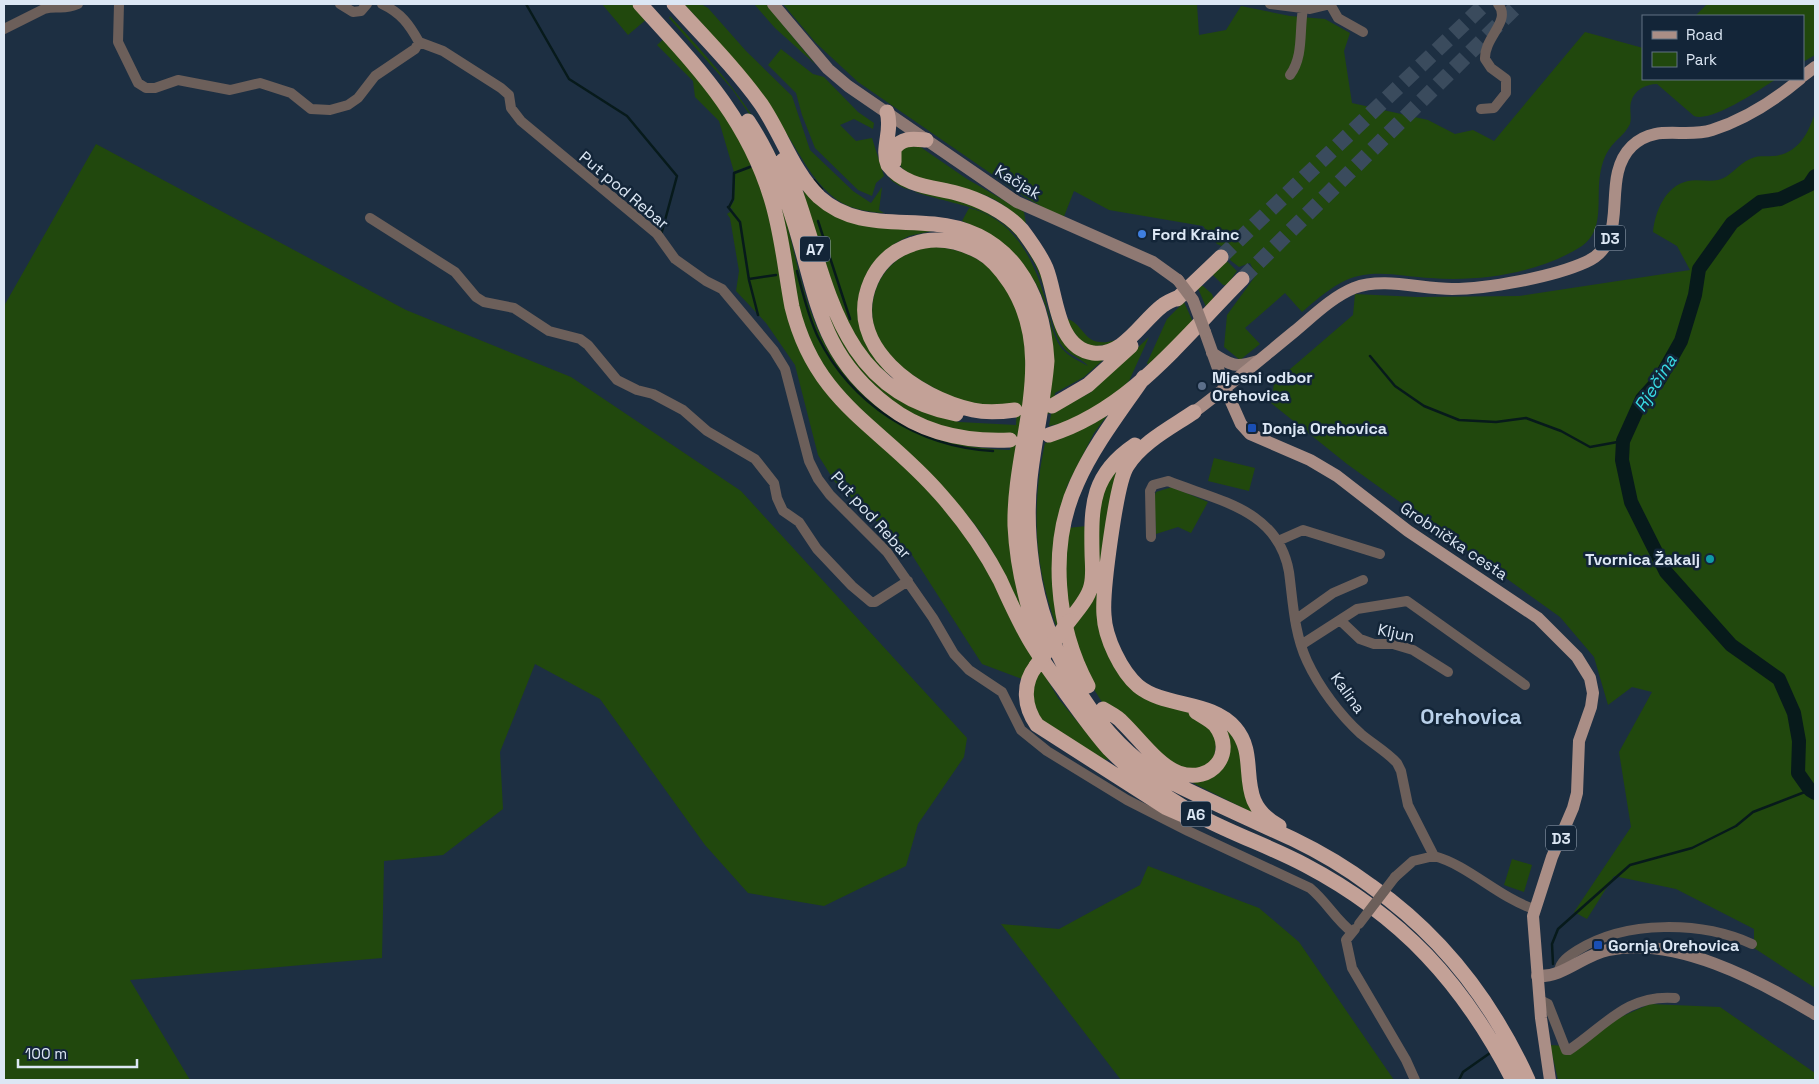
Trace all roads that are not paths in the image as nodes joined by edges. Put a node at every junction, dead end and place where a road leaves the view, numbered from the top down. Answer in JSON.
{"nodes":[{"id":1,"x":78,"y":4,"type":"edge"},
{"id":2,"x":119,"y":4,"type":"edge"},
{"id":3,"x":340,"y":4,"type":"edge"},
{"id":4,"x":367,"y":4,"type":"edge"},
{"id":5,"x":382,"y":4,"type":"edge"},
{"id":6,"x":640,"y":4,"type":"edge"},
{"id":7,"x":648,"y":4,"type":"edge"},
{"id":8,"x":666,"y":4,"type":"edge"},
{"id":9,"x":674,"y":4,"type":"edge"},
{"id":10,"x":773,"y":4,"type":"edge"},
{"id":11,"x":1270,"y":4,"type":"edge"},
{"id":12,"x":1331,"y":4,"type":"edge"},
{"id":13,"x":1498,"y":4,"type":"edge"},
{"id":14,"x":1302,"y":9,"type":"junction"},
{"id":15,"x":4,"y":30,"type":"edge"},
{"id":16,"x":1363,"y":32,"type":"dead end"},
{"id":17,"x":419,"y":42,"type":"junction"},
{"id":18,"x":1815,"y":67,"type":"edge"},
{"id":19,"x":1290,"y":75,"type":"dead end"},
{"id":20,"x":1804,"y":76,"type":"edge"},
{"id":21,"x":1798,"y":80,"type":"edge"},
{"id":22,"x":1481,"y":109,"type":"dead end"},
{"id":23,"x":887,"y":112,"type":"junction"},
{"id":24,"x":926,"y":140,"type":"junction"},
{"id":25,"x":899,"y":175,"type":"junction"},
{"id":26,"x":370,"y":218,"type":"dead end"},
{"id":27,"x":1221,"y":257,"type":"tunnel mouth"},
{"id":28,"x":1242,"y":279,"type":"tunnel mouth"},
{"id":29,"x":1179,"y":297,"type":"junction"},
{"id":30,"x":1212,"y":353,"type":"junction"},
{"id":31,"x":1258,"y":361,"type":"junction"},
{"id":32,"x":1144,"y":378,"type":"junction"},
{"id":33,"x":1225,"y":388,"type":"junction"},
{"id":34,"x":1053,"y":402,"type":"dead end"},
{"id":35,"x":1194,"y":412,"type":"joint"},
{"id":36,"x":1166,"y":431,"type":"junction"},
{"id":37,"x":1049,"y":436,"type":"dead end"},
{"id":38,"x":1010,"y":440,"type":"dead end"},
{"id":39,"x":1151,"y":537,"type":"dead end"},
{"id":40,"x":1278,"y":541,"type":"junction"},
{"id":41,"x":1380,"y":554,"type":"dead end"},
{"id":42,"x":1363,"y":580,"type":"dead end"},
{"id":43,"x":908,"y":581,"type":"junction"},
{"id":44,"x":1295,"y":620,"type":"junction"},
{"id":45,"x":1340,"y":620,"type":"junction"},
{"id":46,"x":1301,"y":645,"type":"junction"},
{"id":47,"x":1448,"y":672,"type":"dead end"},
{"id":48,"x":1525,"y":685,"type":"dead end"},
{"id":49,"x":1066,"y":692,"type":"junction"},
{"id":50,"x":1182,"y":703,"type":"junction"},
{"id":51,"x":1103,"y":709,"type":"junction"},
{"id":52,"x":1181,"y":787,"type":"junction"},
{"id":53,"x":1208,"y":820,"type":"junction"},
{"id":54,"x":1309,"y":847,"type":"junction"},
{"id":55,"x":1434,"y":856,"type":"junction"},
{"id":56,"x":1534,"y":909,"type":"junction"},
{"id":57,"x":1356,"y":928,"type":"junction"},
{"id":58,"x":1752,"y":944,"type":"dead end"},
{"id":59,"x":1559,"y":972,"type":"junction"},
{"id":60,"x":1537,"y":976,"type":"junction"},
{"id":61,"x":1675,"y":998,"type":"dead end"},
{"id":62,"x":1540,"y":1000,"type":"junction"},
{"id":63,"x":1815,"y":1014,"type":"edge"},
{"id":64,"x":1415,"y":1080,"type":"edge"},
{"id":65,"x":1514,"y":1080,"type":"edge"},
{"id":66,"x":1528,"y":1080,"type":"edge"},
{"id":67,"x":1550,"y":1080,"type":"edge"}],
"edges":[{"from":1,"to":15,"type":"street"},
{"from":2,"to":17,"type":"street"},
{"from":3,"to":4,"type":"street"},
{"from":5,"to":17,"type":"street"},
{"from":6,"to":49,"type":"highway"},
{"from":7,"to":38,"type":"highway","number":"A7"},
{"from":8,"to":49,"type":"highway","number":"A7"},
{"from":9,"to":52,"type":"highway"},
{"from":10,"to":23,"type":"main road","name":"Kačjak"},
{"from":11,"to":14,"type":"street"},
{"from":12,"to":14,"type":"street"},
{"from":12,"to":16,"type":"street"},
{"from":13,"to":22,"type":"street"},
{"from":14,"to":19,"type":"street"},
{"from":17,"to":43,"type":"street","name":"Put pod Rebar"},
{"from":18,"to":20,"type":"main road","number":"D3"},
{"from":21,"to":31,"type":"main road","number":"D3"},
{"from":23,"to":24,"type":"main road","name":"Kačjak"},
{"from":23,"to":25,"type":"highway"},
{"from":24,"to":25,"type":"highway"},
{"from":24,"to":30,"type":"main road","name":"Kačjak","bridge":true},
{"from":25,"to":29,"type":"highway"},
{"from":26,"to":43,"type":"street","name":"Put pod Rebar"},
{"from":27,"to":29,"type":"highway"},
{"from":28,"to":32,"type":"highway"},
{"from":29,"to":34,"type":"highway"},
{"from":30,"to":31,"type":"main road"},
{"from":30,"to":33,"type":"main road","name":"Kačjak"},
{"from":31,"to":33,"type":"main road","number":"D3"},
{"from":32,"to":37,"type":"highway"},
{"from":32,"to":51,"type":"highway"},
{"from":33,"to":35,"type":"main road"},
{"from":33,"to":56,"type":"main road","name":"Grobnička cesta","number":"D3"},
{"from":35,"to":36,"type":"highway"},
{"from":36,"to":50,"type":"highway"},
{"from":36,"to":53,"type":"highway","bridge":true},
{"from":39,"to":40,"type":"street","name":"Kalina"},
{"from":40,"to":41,"type":"street"},
{"from":40,"to":44,"type":"street","name":"Kalina"},
{"from":42,"to":44,"type":"street"},
{"from":43,"to":57,"type":"street"},
{"from":44,"to":46,"type":"street","name":"Kalina"},
{"from":45,"to":46,"type":"street"},
{"from":45,"to":47,"type":"street","name":"Kljun"},
{"from":45,"to":48,"type":"street"},
{"from":46,"to":55,"type":"street","name":"Kalina"},
{"from":49,"to":53,"type":"highway","number":"A6"},
{"from":50,"to":51,"type":"highway"},
{"from":50,"to":54,"type":"highway"},
{"from":51,"to":52,"type":"highway"},
{"from":52,"to":54,"type":"highway","number":"A6"},
{"from":53,"to":65,"type":"highway","number":"A6"},
{"from":54,"to":66,"type":"highway","number":"A6"},
{"from":55,"to":56,"type":"street"},
{"from":55,"to":57,"type":"street","bridge":true},
{"from":56,"to":60,"type":"main road","number":"D3"},
{"from":57,"to":64,"type":"street"},
{"from":58,"to":59,"type":"street"},
{"from":59,"to":60,"type":"main road"},
{"from":59,"to":63,"type":"main road"},
{"from":60,"to":62,"type":"main road","number":"D3"},
{"from":61,"to":62,"type":"street"},
{"from":62,"to":67,"type":"main road","number":"D3"}]}
